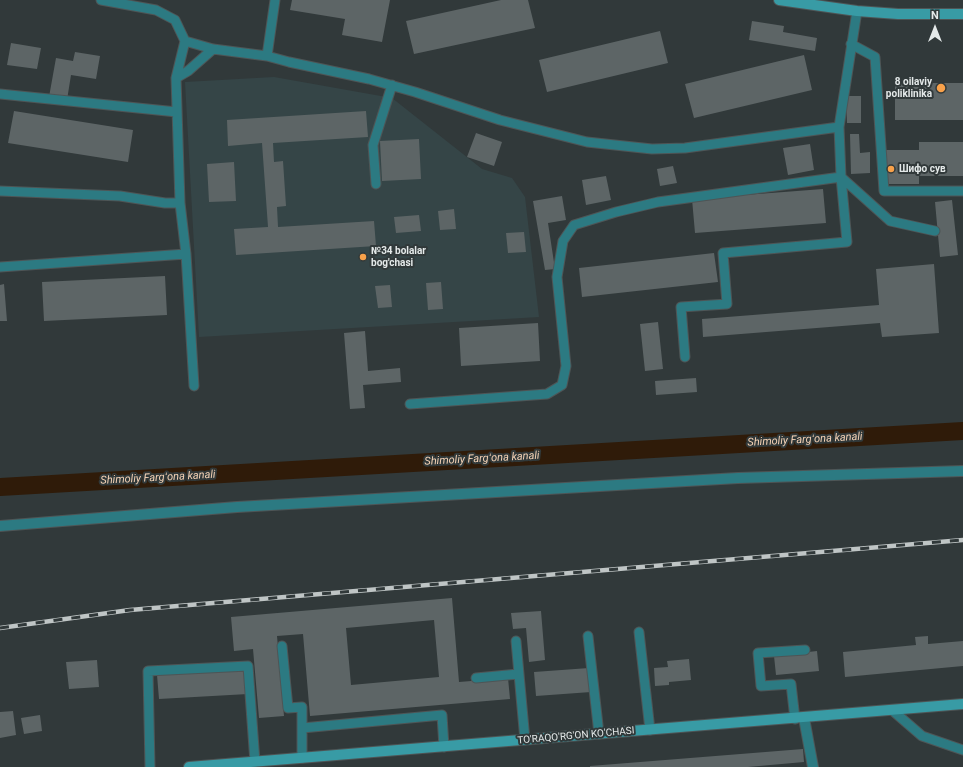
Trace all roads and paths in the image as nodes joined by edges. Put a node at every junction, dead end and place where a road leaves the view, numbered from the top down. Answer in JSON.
{"nodes":[{"id":1,"x":101,"y":0,"type":"edge"},
{"id":2,"x":275,"y":0,"type":"edge"},
{"id":3,"x":779,"y":0,"type":"edge"},
{"id":4,"x":857,"y":11,"type":"junction"},
{"id":5,"x":963,"y":14,"type":"edge"},
{"id":6,"x":185,"y":41,"type":"junction"},
{"id":7,"x":852,"y":44,"type":"junction"},
{"id":8,"x":213,"y":49,"type":"junction"},
{"id":9,"x":267,"y":56,"type":"junction"},
{"id":10,"x":176,"y":78,"type":"junction"},
{"id":11,"x":392,"y":85,"type":"junction"},
{"id":12,"x":0,"y":94,"type":"edge"},
{"id":13,"x":177,"y":112,"type":"junction"},
{"id":14,"x":839,"y":127,"type":"junction"},
{"id":15,"x":841,"y":177,"type":"junction"},
{"id":16,"x":376,"y":184,"type":"dead end"},
{"id":17,"x":0,"y":191,"type":"edge"},
{"id":18,"x":963,"y":191,"type":"edge"},
{"id":19,"x":180,"y":203,"type":"junction"},
{"id":20,"x":934,"y":231,"type":"dead end"},
{"id":21,"x":186,"y":254,"type":"junction"},
{"id":22,"x":0,"y":267,"type":"edge"},
{"id":23,"x":684,"y":357,"type":"dead end"},
{"id":24,"x":194,"y":386,"type":"dead end"},
{"id":25,"x":410,"y":404,"type":"dead end"},
{"id":26,"x":963,"y":471,"type":"edge"},
{"id":27,"x":0,"y":526,"type":"edge"},
{"id":28,"x":639,"y":632,"type":"dead end"},
{"id":29,"x":588,"y":636,"type":"dead end"},
{"id":30,"x":516,"y":641,"type":"dead end"},
{"id":31,"x":282,"y":646,"type":"dead end"},
{"id":32,"x":805,"y":650,"type":"dead end"},
{"id":33,"x":518,"y":674,"type":"junction"},
{"id":34,"x":476,"y":678,"type":"dead end"},
{"id":35,"x":963,"y":704,"type":"edge"},
{"id":36,"x":892,"y":710,"type":"junction"},
{"id":37,"x":800,"y":718,"type":"junction"},
{"id":38,"x":302,"y":728,"type":"junction"},
{"id":39,"x":650,"y":730,"type":"junction"},
{"id":40,"x":599,"y":734,"type":"junction"},
{"id":41,"x":525,"y":740,"type":"junction"},
{"id":42,"x":444,"y":747,"type":"junction"},
{"id":43,"x":963,"y":750,"type":"edge"},
{"id":44,"x":302,"y":758,"type":"junction"},
{"id":45,"x":255,"y":762,"type":"junction"},
{"id":46,"x":150,"y":767,"type":"edge"},
{"id":47,"x":189,"y":767,"type":"edge"},
{"id":48,"x":813,"y":767,"type":"edge"}],
"edges":[{"from":1,"to":6,"type":"lane"},
{"from":2,"to":9,"type":"lane"},
{"from":3,"to":4,"type":"main road"},
{"from":4,"to":5,"type":"main road"},
{"from":4,"to":7,"type":"lane"},
{"from":6,"to":8,"type":"lane"},
{"from":6,"to":10,"type":"lane"},
{"from":7,"to":14,"type":"lane"},
{"from":7,"to":18,"type":"lane"},
{"from":8,"to":9,"type":"lane"},
{"from":8,"to":10,"type":"lane"},
{"from":9,"to":11,"type":"lane"},
{"from":10,"to":13,"type":"lane"},
{"from":11,"to":14,"type":"lane"},
{"from":11,"to":16,"type":"lane"},
{"from":12,"to":13,"type":"lane"},
{"from":13,"to":19,"type":"lane"},
{"from":14,"to":15,"type":"lane"},
{"from":15,"to":20,"type":"lane"},
{"from":15,"to":23,"type":"lane"},
{"from":15,"to":25,"type":"lane"},
{"from":17,"to":19,"type":"lane"},
{"from":19,"to":21,"type":"lane"},
{"from":21,"to":22,"type":"lane"},
{"from":21,"to":24,"type":"lane"},
{"from":26,"to":27,"type":"street"},
{"from":28,"to":39,"type":"lane"},
{"from":29,"to":40,"type":"lane"},
{"from":30,"to":33,"type":"lane"},
{"from":31,"to":38,"type":"lane"},
{"from":32,"to":37,"type":"lane"},
{"from":33,"to":34,"type":"lane"},
{"from":33,"to":41,"type":"lane"},
{"from":35,"to":36,"type":"main road","name":"TO'RAQO'RG'ON KO'CHASI"},
{"from":36,"to":37,"type":"main road","name":"TO'RAQO'RG'ON KO'CHASI"},
{"from":36,"to":43,"type":"lane"},
{"from":37,"to":39,"type":"main road","name":"TO'RAQO'RG'ON KO'CHASI"},
{"from":37,"to":48,"type":"street"},
{"from":38,"to":42,"type":"lane"},
{"from":38,"to":44,"type":"lane"},
{"from":39,"to":40,"type":"main road","name":"TO'RAQO'RG'ON KO'CHASI"},
{"from":40,"to":41,"type":"main road","name":"TO'RAQO'RG'ON KO'CHASI"},
{"from":41,"to":42,"type":"main road","name":"TO'RAQO'RG'ON KO'CHASI"},
{"from":42,"to":44,"type":"main road","name":"TO'RAQO'RG'ON KO'CHASI"},
{"from":44,"to":45,"type":"main road","name":"TO'RAQO'RG'ON KO'CHASI"},
{"from":45,"to":46,"type":"lane"},
{"from":45,"to":47,"type":"main road","name":"TO'RAQO'RG'ON KO'CHASI"}]}
